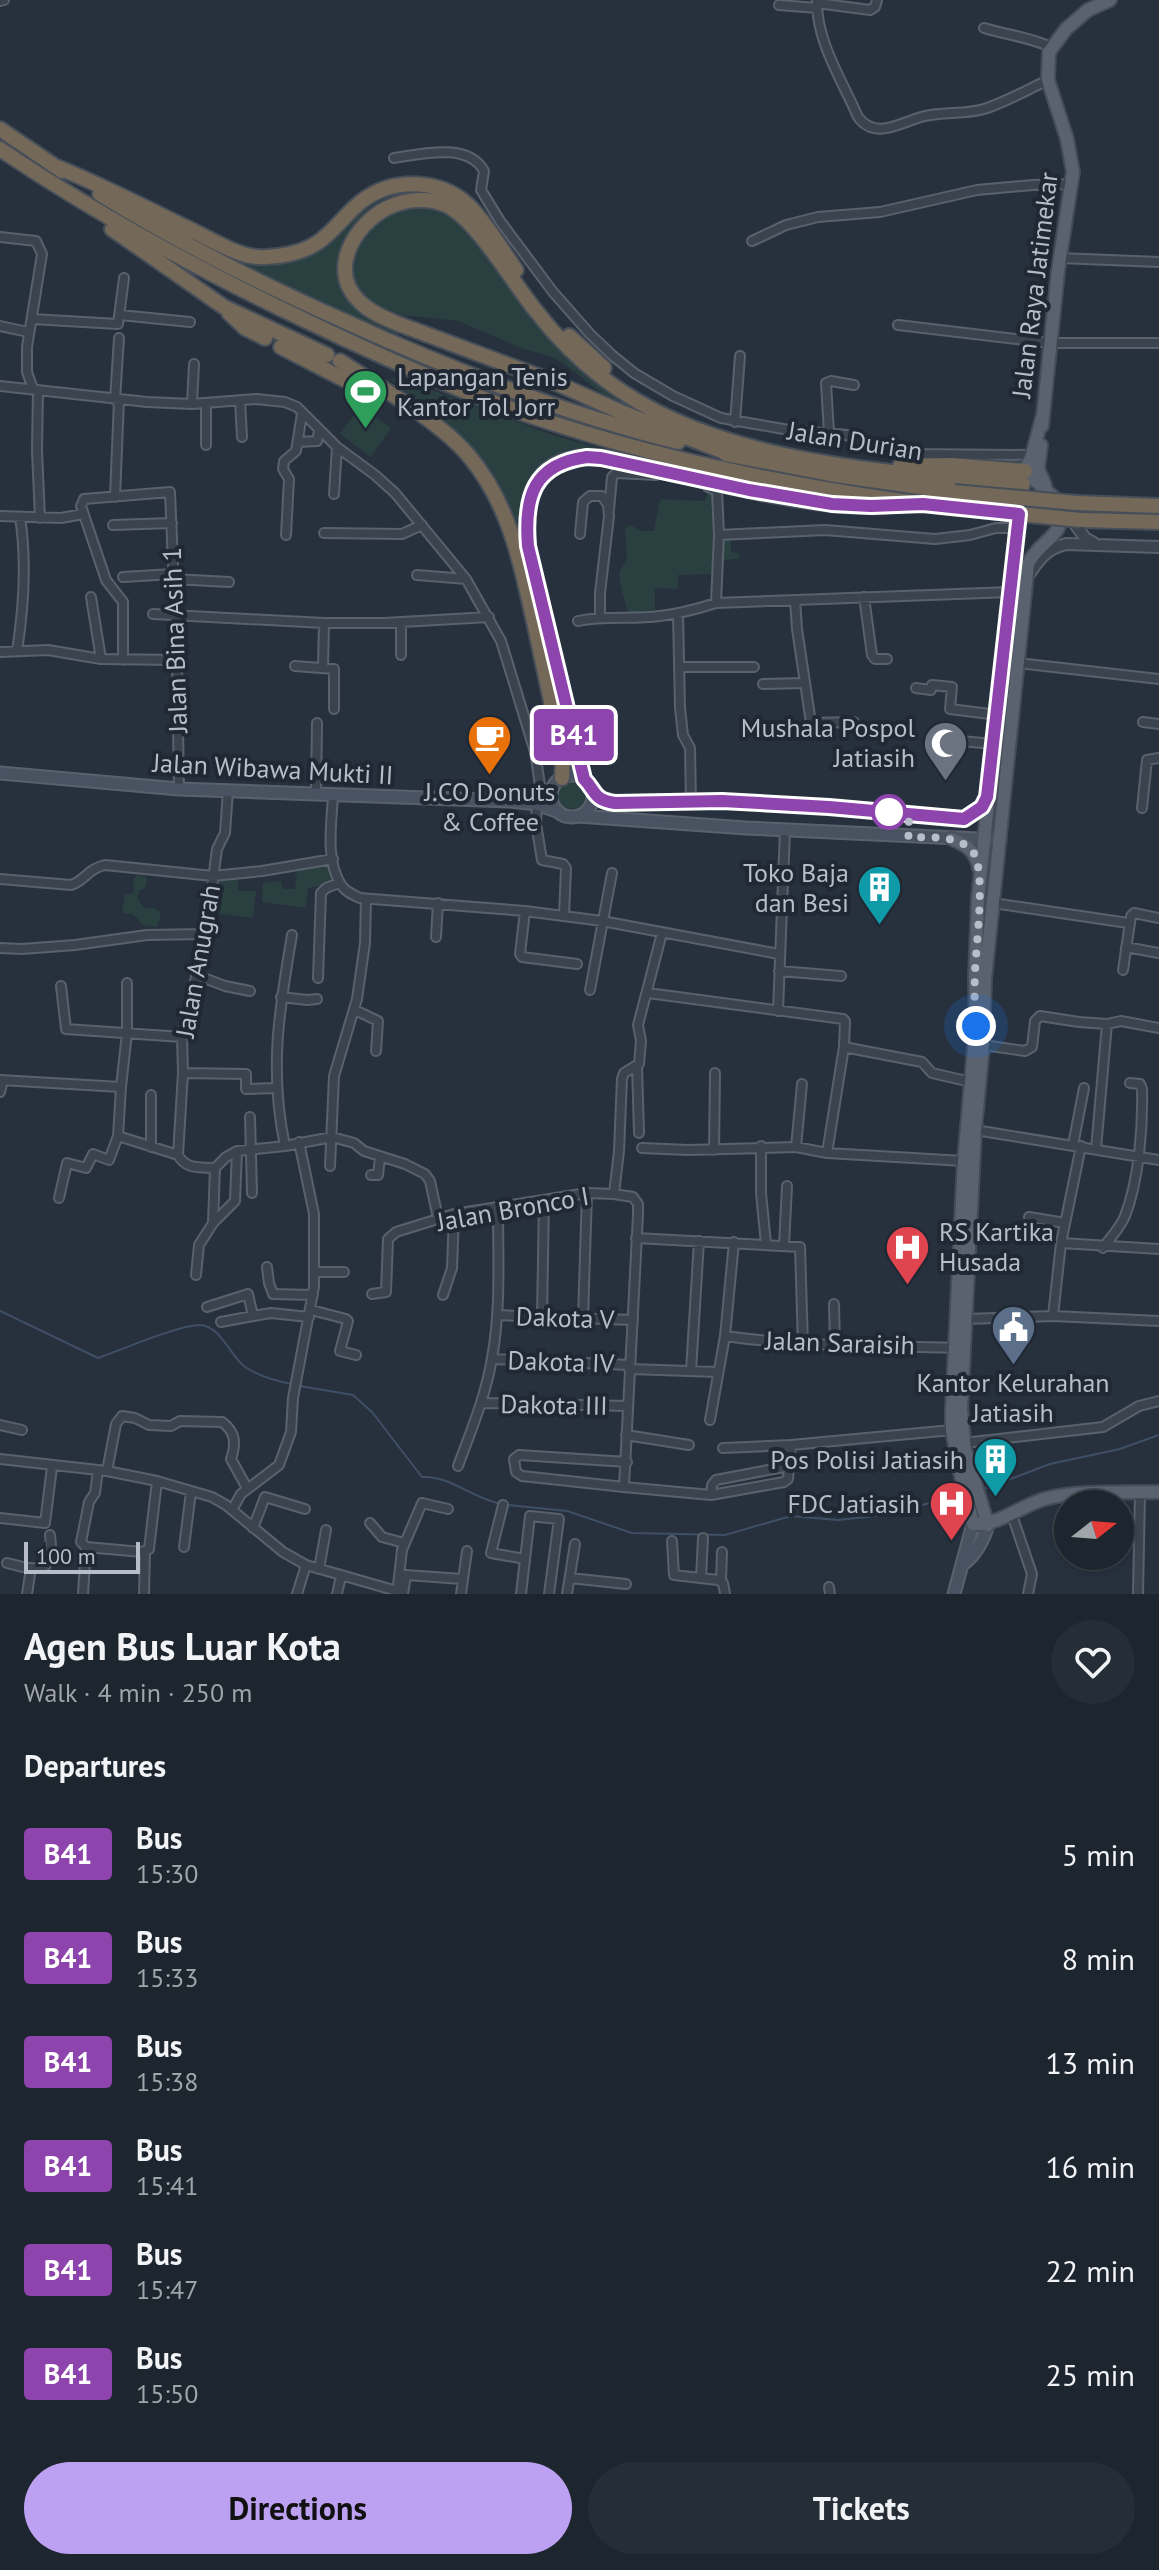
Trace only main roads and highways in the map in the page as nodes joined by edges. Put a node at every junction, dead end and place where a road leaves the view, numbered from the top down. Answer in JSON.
{"nodes":[{"id":1,"x":1110,"y":0,"type":"edge"},
{"id":2,"x":1086,"y":5,"type":"edge"},
{"id":3,"x":0,"y":129,"type":"edge"},
{"id":4,"x":0,"y":149,"type":"edge"},
{"id":5,"x":57,"y":167,"type":"junction"},
{"id":6,"x":64,"y":193,"type":"junction"},
{"id":7,"x":224,"y":307,"type":"junction"},
{"id":8,"x":265,"y":338,"type":"dead end"},
{"id":9,"x":281,"y":347,"type":"dead end"},
{"id":10,"x":386,"y":390,"type":"junction"},
{"id":11,"x":1042,"y":418,"type":"junction"},
{"id":12,"x":735,"y":456,"type":"junction"},
{"id":13,"x":1024,"y":478,"type":"junction"},
{"id":14,"x":1046,"y":487,"type":"junction"},
{"id":15,"x":923,"y":504,"type":"junction"},
{"id":16,"x":1070,"y":504,"type":"junction"},
{"id":17,"x":1159,"y":506,"type":"edge"},
{"id":18,"x":1159,"y":522,"type":"edge"},
{"id":19,"x":0,"y":773,"type":"edge"},
{"id":20,"x":584,"y":779,"type":"junction"},
{"id":21,"x":558,"y":783,"type":"junction"},
{"id":22,"x":593,"y":794,"type":"junction"},
{"id":23,"x":987,"y":797,"type":"junction"},
{"id":24,"x":540,"y":805,"type":"junction"},
{"id":25,"x":559,"y":812,"type":"junction"},
{"id":26,"x":903,"y":814,"type":"junction"},
{"id":27,"x":578,"y":816,"type":"junction"},
{"id":28,"x":987,"y":816,"type":"junction"},
{"id":29,"x":1003,"y":816,"type":"junction"},
{"id":30,"x":908,"y":837,"type":"junction"},
{"id":31,"x":952,"y":839,"type":"junction"},
{"id":32,"x":984,"y":840,"type":"junction"},
{"id":33,"x":1000,"y":840,"type":"junction"},
{"id":34,"x":980,"y":883,"type":"junction"},
{"id":35,"x":971,"y":1491,"type":"junction"},
{"id":36,"x":1159,"y":1492,"type":"edge"},
{"id":37,"x":973,"y":1524,"type":"junction"},
{"id":38,"x":988,"y":1525,"type":"junction"},
{"id":39,"x":962,"y":1564,"type":"junction"},
{"id":40,"x":954,"y":1594,"type":"edge"}],
"edges":[{"from":1,"to":2,"type":"main road"},
{"from":2,"to":11,"type":"main road","name":"Jalan Raya Jatimekar"},
{"from":3,"to":5,"type":"highway"},
{"from":4,"to":6,"type":"highway"},
{"from":5,"to":12,"type":"highway"},
{"from":5,"to":13,"type":"highway"},
{"from":6,"to":7,"type":"highway"},
{"from":6,"to":15,"type":"highway"},
{"from":7,"to":8,"type":"highway"},
{"from":7,"to":10,"type":"highway"},
{"from":9,"to":10,"type":"highway"},
{"from":10,"to":21,"type":"highway"},
{"from":11,"to":13,"type":"main road"},
{"from":11,"to":14,"type":"main road"},
{"from":12,"to":13,"type":"highway"},
{"from":12,"to":16,"type":"highway","bridge":true},
{"from":13,"to":14,"type":"main road"},
{"from":13,"to":23,"type":"main road"},
{"from":14,"to":16,"type":"main road"},
{"from":15,"to":18,"type":"highway","bridge":true},
{"from":15,"to":20,"type":"highway"},
{"from":16,"to":17,"type":"highway"},
{"from":16,"to":29,"type":"main road"},
{"from":19,"to":24,"type":"main road","name":"Jalan Wibawa Mukti II"},
{"from":20,"to":21,"type":"main road"},
{"from":20,"to":22,"type":"main road"},
{"from":21,"to":24,"type":"main road"},
{"from":21,"to":25,"type":"main road"},
{"from":22,"to":26,"type":"main road"},
{"from":22,"to":27,"type":"main road"},
{"from":23,"to":26,"type":"main road"},
{"from":23,"to":28,"type":"main road"},
{"from":24,"to":25,"type":"main road","name":"Jalan Wibawa Mukti II"},
{"from":25,"to":27,"type":"main road"},
{"from":26,"to":30,"type":"main road"},
{"from":27,"to":30,"type":"main road"},
{"from":28,"to":29,"type":"main road"},
{"from":28,"to":32,"type":"main road"},
{"from":29,"to":33,"type":"main road"},
{"from":30,"to":31,"type":"main road"},
{"from":31,"to":32,"type":"main road"},
{"from":31,"to":34,"type":"main road"},
{"from":32,"to":33,"type":"main road"},
{"from":32,"to":34,"type":"main road"},
{"from":33,"to":35,"type":"main road"},
{"from":34,"to":35,"type":"main road"},
{"from":35,"to":37,"type":"main road"},
{"from":35,"to":38,"type":"main road"},
{"from":36,"to":38,"type":"main road"},
{"from":37,"to":38,"type":"main road"},
{"from":37,"to":39,"type":"main road"},
{"from":38,"to":39,"type":"main road"},
{"from":39,"to":40,"type":"main road"}]}
